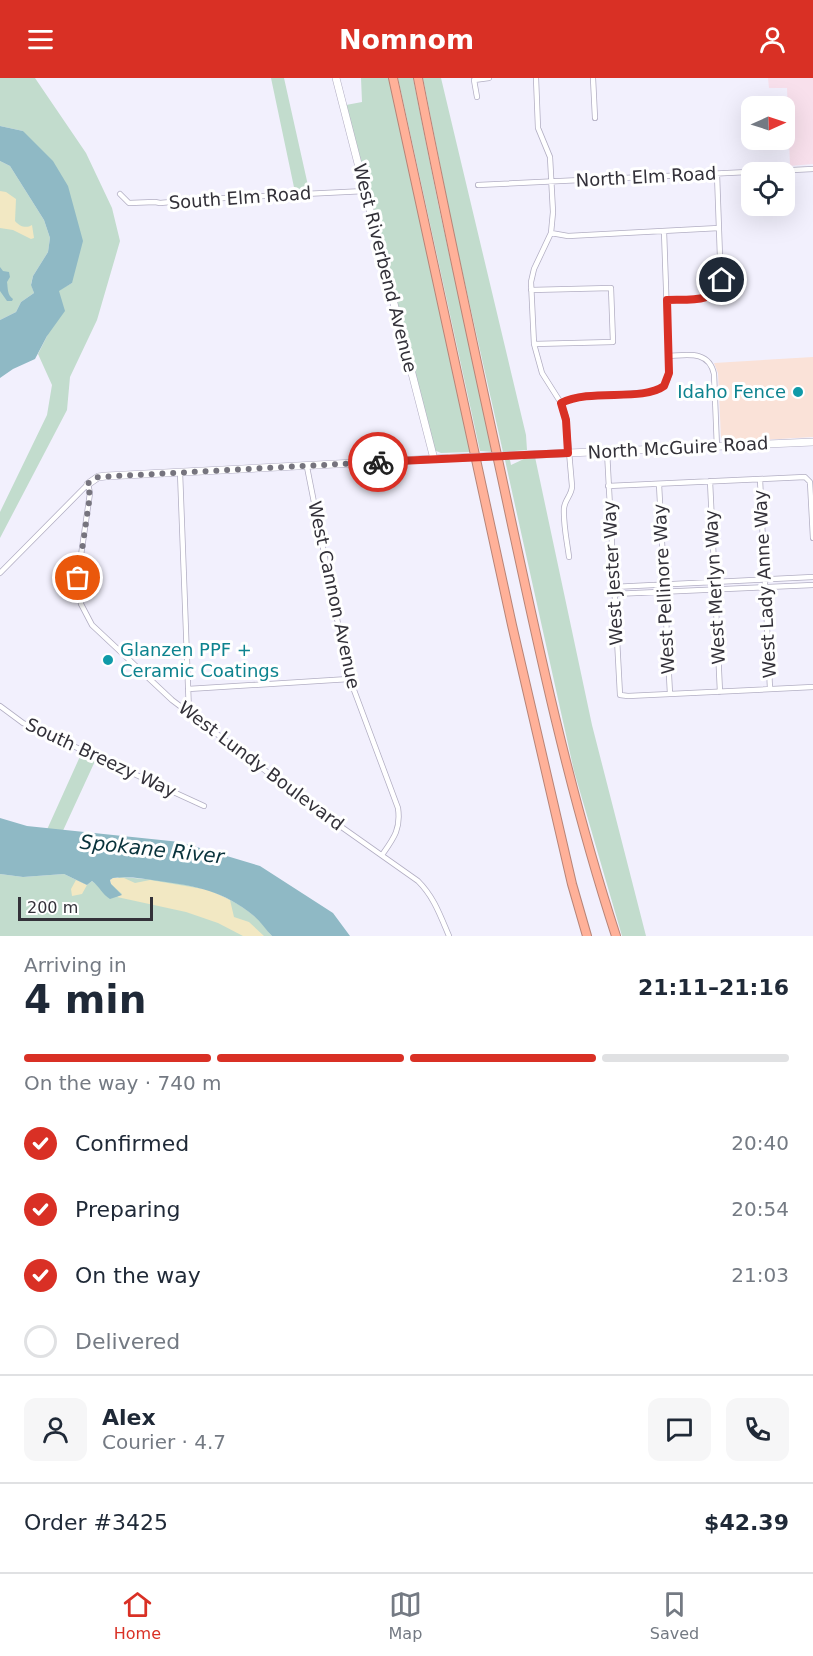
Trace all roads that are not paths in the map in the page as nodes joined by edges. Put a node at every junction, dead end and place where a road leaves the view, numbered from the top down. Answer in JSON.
{"nodes":[{"id":1,"x":336,"y":78,"type":"edge"},
{"id":2,"x":393,"y":78,"type":"edge"},
{"id":3,"x":418,"y":78,"type":"edge"},
{"id":4,"x":489,"y":78,"type":"edge"},
{"id":5,"x":536,"y":78,"type":"edge"},
{"id":6,"x":593,"y":78,"type":"edge"},
{"id":7,"x":477,"y":97,"type":"dead end"},
{"id":8,"x":595,"y":118,"type":"dead end"},
{"id":9,"x":813,"y":169,"type":"edge"},
{"id":10,"x":717,"y":174,"type":"junction"},
{"id":11,"x":552,"y":181,"type":"junction"},
{"id":12,"x":478,"y":185,"type":"dead end"},
{"id":13,"x":365,"y":191,"type":"junction"},
{"id":14,"x":120,"y":194,"type":"dead end"},
{"id":15,"x":719,"y":228,"type":"junction"},
{"id":16,"x":664,"y":231,"type":"junction"},
{"id":17,"x":552,"y":233,"type":"junction"},
{"id":18,"x":531,"y":290,"type":"junction"},
{"id":19,"x":667,"y":300,"type":"junction"},
{"id":20,"x":534,"y":344,"type":"junction"},
{"id":21,"x":669,"y":356,"type":"junction"},
{"id":22,"x":561,"y":403,"type":"junction"},
{"id":23,"x":813,"y":442,"type":"edge"},
{"id":24,"x":717,"y":448,"type":"junction"},
{"id":25,"x":607,"y":452,"type":"junction"},
{"id":26,"x":568,"y":453,"type":"junction"},
{"id":27,"x":434,"y":459,"type":"junction"},
{"id":28,"x":307,"y":467,"type":"junction"},
{"id":29,"x":180,"y":472,"type":"junction"},
{"id":30,"x":760,"y":479,"type":"junction"},
{"id":31,"x":710,"y":481,"type":"junction"},
{"id":32,"x":87,"y":484,"type":"junction"},
{"id":33,"x":659,"y":484,"type":"junction"},
{"id":34,"x":608,"y":486,"type":"junction"},
{"id":35,"x":813,"y":538,"type":"edge"},
{"id":36,"x":569,"y":557,"type":"dead end"},
{"id":37,"x":0,"y":573,"type":"edge"},
{"id":38,"x":813,"y":577,"type":"edge"},
{"id":39,"x":764,"y":580,"type":"junction"},
{"id":40,"x":714,"y":582,"type":"junction"},
{"id":41,"x":813,"y":585,"type":"edge"},
{"id":42,"x":613,"y":587,"type":"junction"},
{"id":43,"x":764,"y":587,"type":"junction"},
{"id":44,"x":664,"y":588,"type":"junction"},
{"id":45,"x":714,"y":589,"type":"junction"},
{"id":46,"x":614,"y":594,"type":"junction"},
{"id":47,"x":349,"y":679,"type":"junction"},
{"id":48,"x":813,"y":687,"type":"edge"},
{"id":49,"x":188,"y":689,"type":"junction"},
{"id":50,"x":770,"y":689,"type":"junction"},
{"id":51,"x":720,"y":692,"type":"junction"},
{"id":52,"x":670,"y":694,"type":"junction"},
{"id":53,"x":0,"y":706,"type":"edge"},
{"id":54,"x":189,"y":712,"type":"junction"},
{"id":55,"x":204,"y":806,"type":"dead end"},
{"id":56,"x":382,"y":855,"type":"junction"},
{"id":57,"x":449,"y":936,"type":"edge"},
{"id":58,"x":587,"y":936,"type":"edge"},
{"id":59,"x":616,"y":936,"type":"edge"}],
"edges":[{"from":1,"to":13,"type":"street","name":"West Riverbend Avenue"},
{"from":2,"to":58,"type":"highway"},
{"from":3,"to":59,"type":"highway"},
{"from":4,"to":7,"type":"street"},
{"from":5,"to":11,"type":"street"},
{"from":6,"to":8,"type":"street"},
{"from":9,"to":10,"type":"street","name":"North Elm Road"},
{"from":10,"to":11,"type":"street","name":"North Elm Road"},
{"from":10,"to":15,"type":"street"},
{"from":11,"to":12,"type":"street","name":"North Elm Road"},
{"from":11,"to":17,"type":"street"},
{"from":13,"to":14,"type":"street","name":"South Elm Road"},
{"from":13,"to":27,"type":"street","name":"West Riverbend Avenue"},
{"from":15,"to":16,"type":"street"},
{"from":15,"to":19,"type":"street"},
{"from":16,"to":17,"type":"street"},
{"from":16,"to":19,"type":"street"},
{"from":17,"to":18,"type":"street"},
{"from":18,"to":20,"type":"street"},
{"from":18,"to":20,"type":"street"},
{"from":19,"to":21,"type":"street"},
{"from":20,"to":22,"type":"street"},
{"from":21,"to":22,"type":"street"},
{"from":21,"to":24,"type":"street"},
{"from":22,"to":26,"type":"street"},
{"from":23,"to":24,"type":"street","name":"North McGuire Road"},
{"from":24,"to":25,"type":"street","name":"North McGuire Road"},
{"from":25,"to":26,"type":"street","name":"North McGuire Road"},
{"from":25,"to":34,"type":"street","name":"West Jester Way"},
{"from":26,"to":27,"type":"street","name":"North McGuire Road","bridge":true},
{"from":26,"to":36,"type":"street"},
{"from":27,"to":28,"type":"street","name":"North McGuire Road"},
{"from":28,"to":29,"type":"street","name":"North McGuire Road"},
{"from":28,"to":47,"type":"street","name":"West Cannon Avenue"},
{"from":29,"to":32,"type":"street","name":"North McGuire Road"},
{"from":29,"to":49,"type":"street"},
{"from":30,"to":31,"type":"street"},
{"from":30,"to":35,"type":"street"},
{"from":30,"to":39,"type":"street","name":"West Lady Anne Way"},
{"from":31,"to":33,"type":"street"},
{"from":31,"to":40,"type":"street","name":"West Merlyn Way"},
{"from":32,"to":37,"type":"street"},
{"from":32,"to":54,"type":"street","name":"West Lundy Boulevard"},
{"from":33,"to":34,"type":"street"},
{"from":33,"to":44,"type":"street","name":"West Pellinore Way"},
{"from":34,"to":42,"type":"street","name":"West Jester Way"},
{"from":38,"to":39,"type":"street"},
{"from":39,"to":40,"type":"street"},
{"from":39,"to":43,"type":"street","name":"West Lady Anne Way"},
{"from":40,"to":44,"type":"street"},
{"from":40,"to":45,"type":"street","name":"West Merlyn Way"},
{"from":41,"to":43,"type":"street"},
{"from":42,"to":44,"type":"street"},
{"from":42,"to":46,"type":"street","name":"West Jester Way"},
{"from":43,"to":45,"type":"street"},
{"from":43,"to":50,"type":"street","name":"West Lady Anne Way"},
{"from":44,"to":45,"type":"street"},
{"from":44,"to":46,"type":"street"},
{"from":44,"to":52,"type":"street","name":"West Pellinore Way"},
{"from":45,"to":51,"type":"street","name":"West Merlyn Way"},
{"from":46,"to":52,"type":"street","name":"West Jester Way"},
{"from":47,"to":49,"type":"street"},
{"from":47,"to":56,"type":"street","name":"West Cannon Avenue"},
{"from":48,"to":50,"type":"street"},
{"from":49,"to":54,"type":"street"},
{"from":50,"to":51,"type":"street"},
{"from":51,"to":52,"type":"street"},
{"from":53,"to":55,"type":"street","name":"South Breezy Way"},
{"from":54,"to":56,"type":"street","name":"West Lundy Boulevard"},
{"from":56,"to":57,"type":"street","name":"West Lundy Boulevard"}]}
